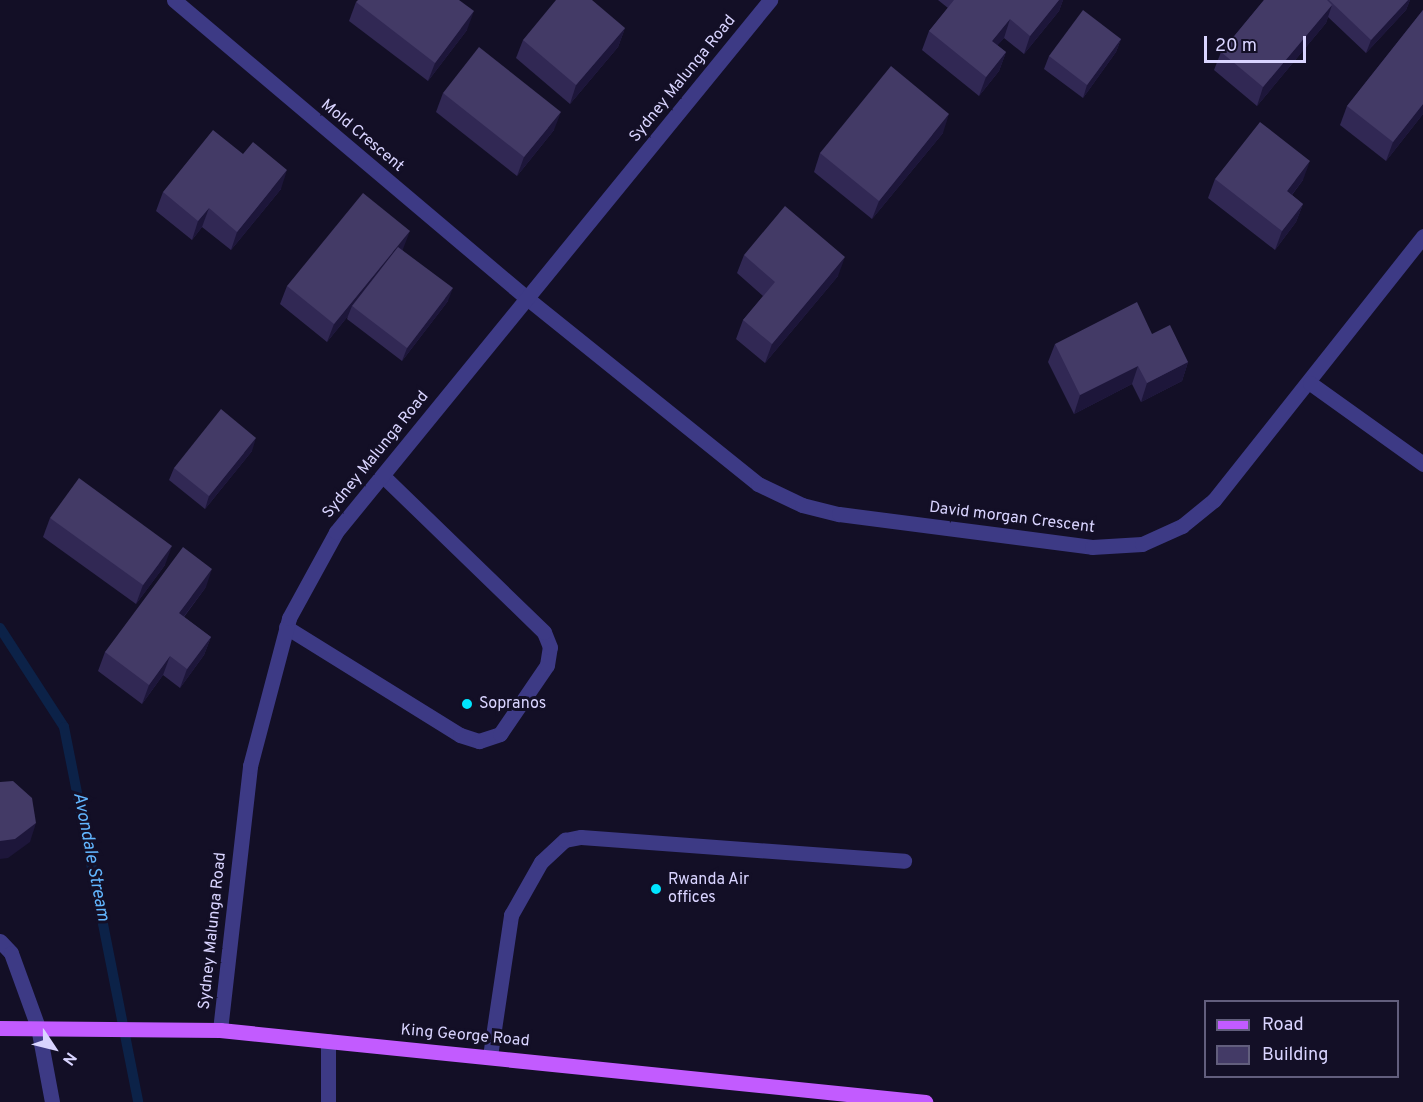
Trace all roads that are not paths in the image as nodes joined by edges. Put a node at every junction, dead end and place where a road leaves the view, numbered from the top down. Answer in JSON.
{"nodes":[{"id":1,"x":174,"y":0,"type":"edge"},
{"id":2,"x":770,"y":0,"type":"edge"},
{"id":3,"x":1423,"y":236,"type":"edge"},
{"id":4,"x":528,"y":299,"type":"junction"},
{"id":5,"x":1310,"y":383,"type":"junction"},
{"id":6,"x":1423,"y":464,"type":"edge"},
{"id":7,"x":383,"y":476,"type":"junction"},
{"id":8,"x":286,"y":627,"type":"junction"},
{"id":9,"x":904,"y":861,"type":"dead end"},
{"id":10,"x":0,"y":941,"type":"edge"},
{"id":11,"x":38,"y":1027,"type":"junction"},
{"id":12,"x":0,"y":1028,"type":"edge"},
{"id":13,"x":220,"y":1030,"type":"junction"},
{"id":14,"x":328,"y":1041,"type":"junction"},
{"id":15,"x":490,"y":1056,"type":"junction"},
{"id":16,"x":52,"y":1102,"type":"edge"},
{"id":17,"x":328,"y":1102,"type":"edge"},
{"id":18,"x":925,"y":1102,"type":"edge"}],
"edges":[{"from":1,"to":4,"type":"street","name":"Mold Crescent"},
{"from":2,"to":4,"type":"street","name":"Sydney Malunga Road"},
{"from":3,"to":5,"type":"street","name":"David morgan Crescent"},
{"from":4,"to":5,"type":"street","name":"David morgan Crescent"},
{"from":4,"to":7,"type":"street","name":"Sydney Malunga Road"},
{"from":5,"to":6,"type":"street"},
{"from":7,"to":8,"type":"street","name":"Sydney Malunga Road"},
{"from":7,"to":8,"type":"street"},
{"from":8,"to":13,"type":"street","name":"Sydney Malunga Road"},
{"from":9,"to":15,"type":"street"},
{"from":10,"to":11,"type":"street"},
{"from":11,"to":12,"type":"main road","name":"King George Road"},
{"from":11,"to":13,"type":"main road","name":"King George Road"},
{"from":11,"to":16,"type":"street"},
{"from":13,"to":14,"type":"main road","name":"King George Road"},
{"from":14,"to":15,"type":"main road","name":"King George Road"},
{"from":14,"to":17,"type":"street"},
{"from":15,"to":18,"type":"main road","name":"King George Road"}]}
